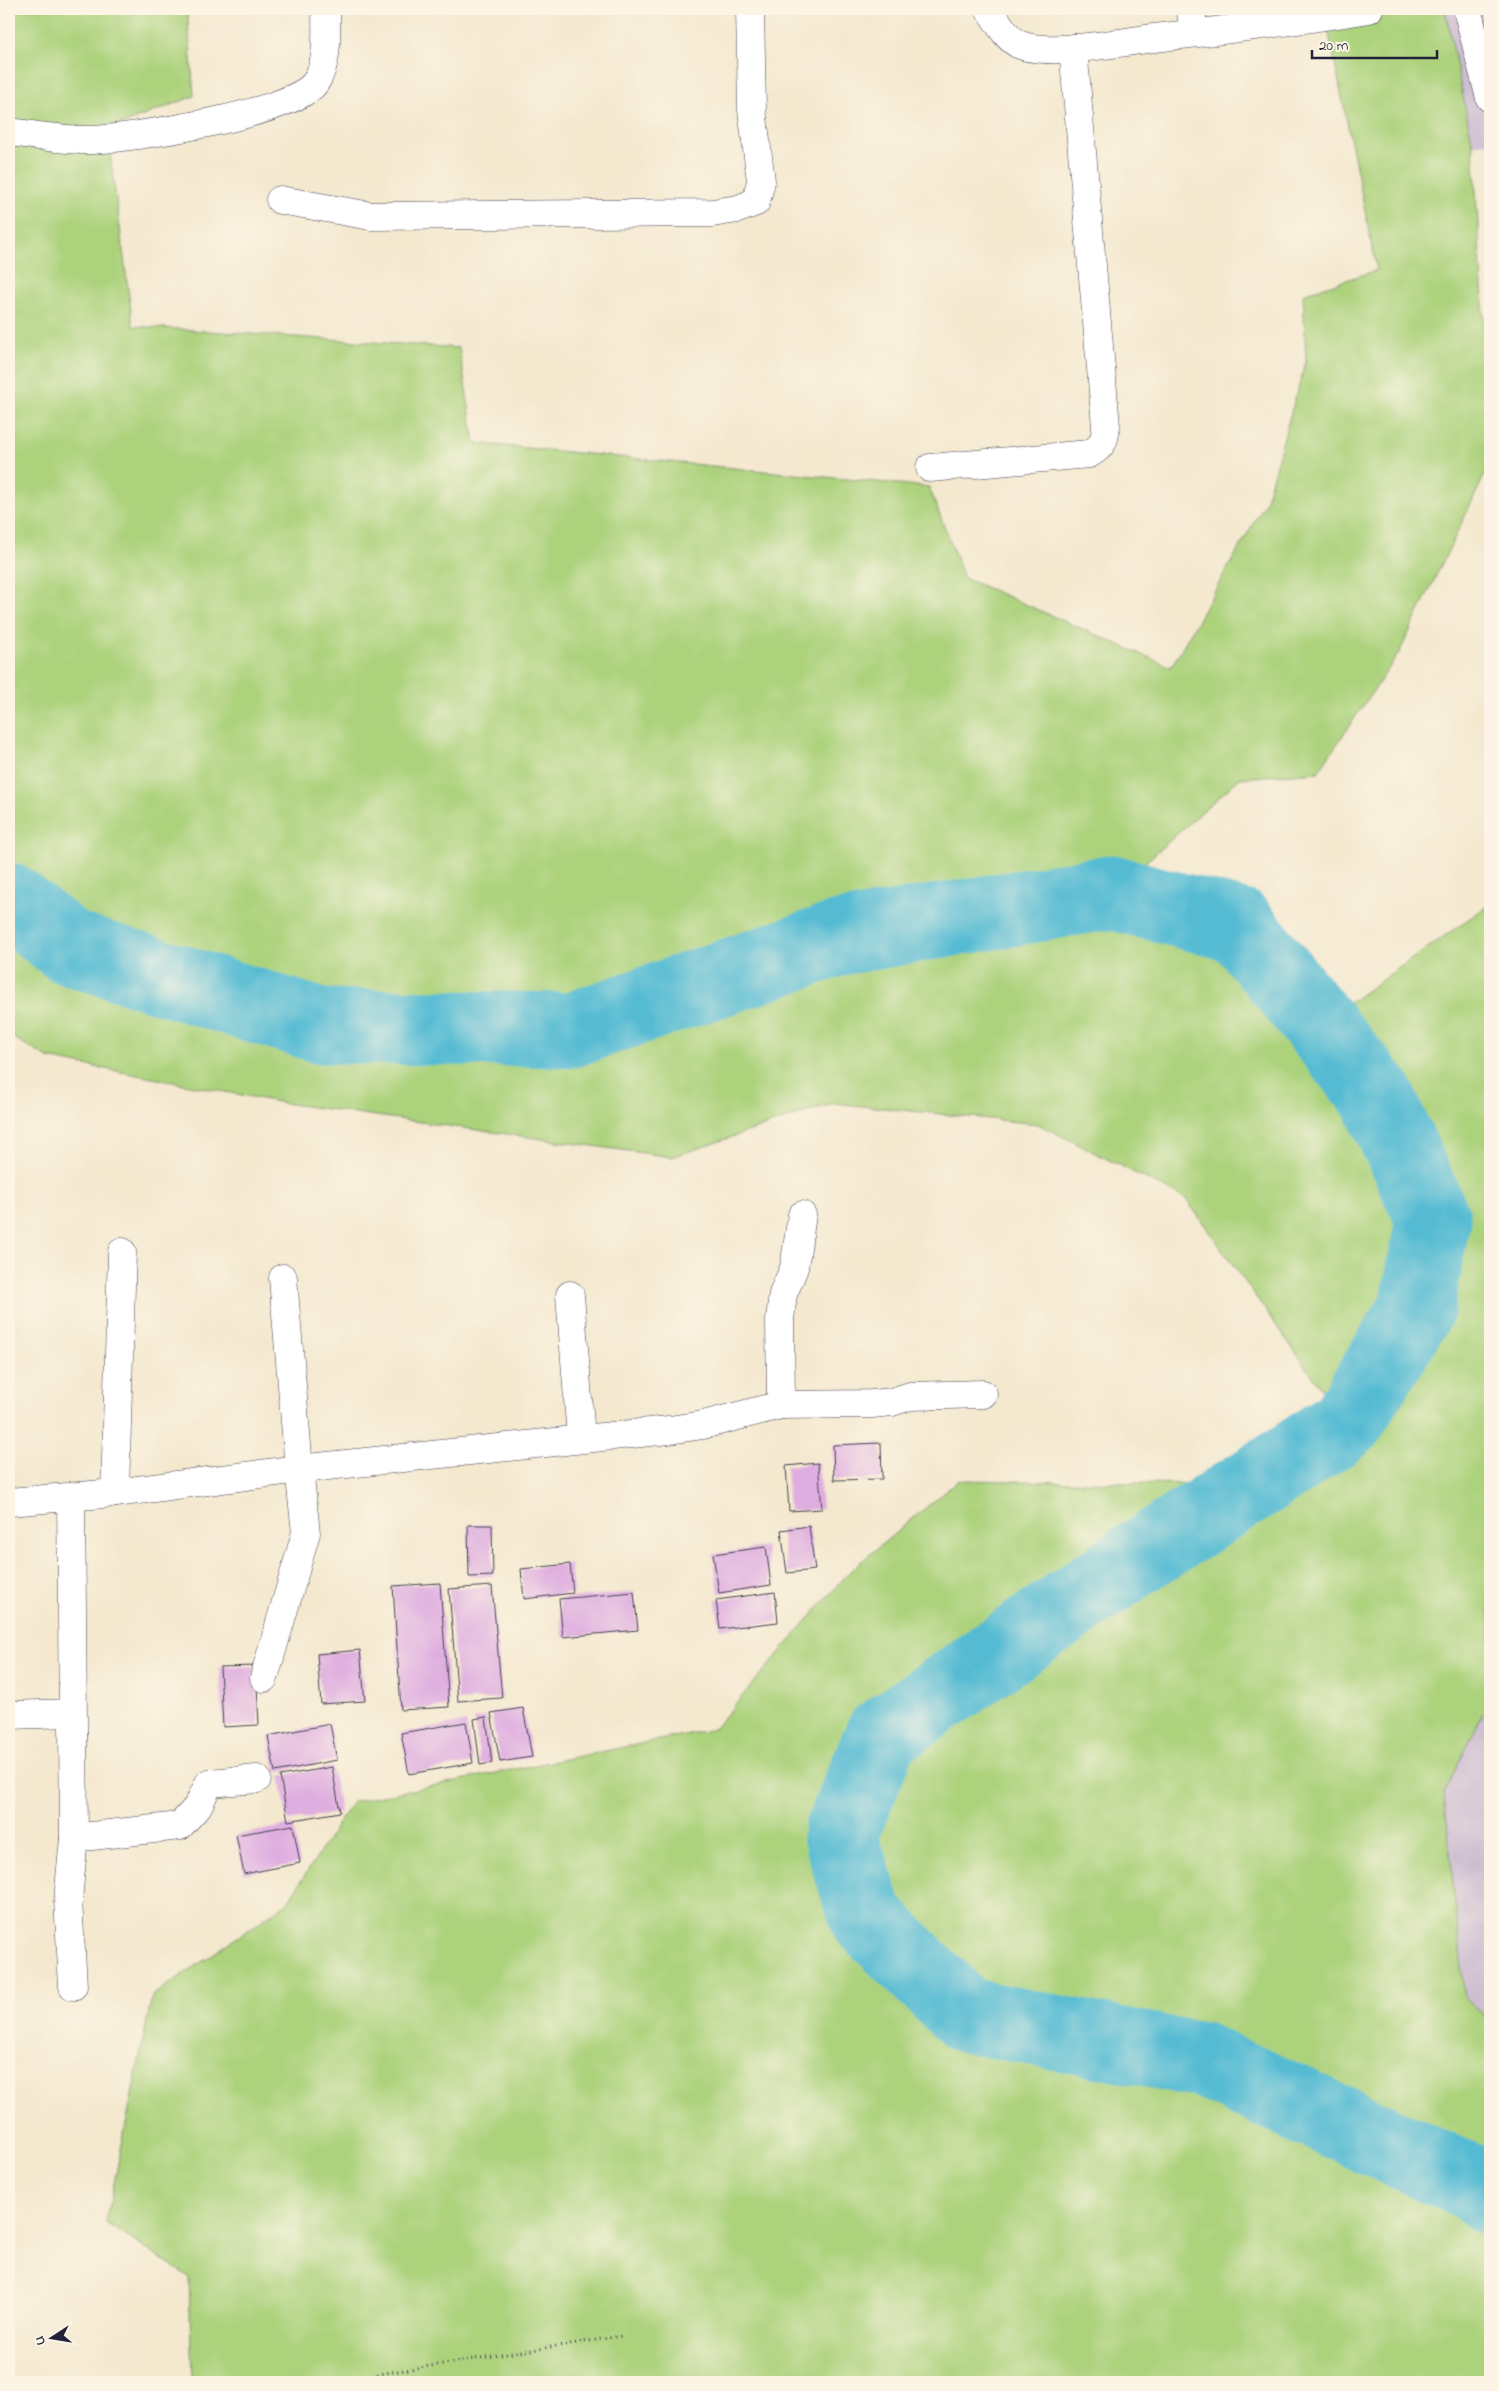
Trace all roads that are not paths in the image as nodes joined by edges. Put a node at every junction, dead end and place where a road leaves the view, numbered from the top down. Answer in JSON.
{"nodes":[{"id":1,"x":326,"y":9,"type":"edge"},
{"id":2,"x":750,"y":9,"type":"edge"},
{"id":3,"x":989,"y":9,"type":"edge"},
{"id":4,"x":1369,"y":9,"type":"edge"},
{"id":5,"x":1467,"y":9,"type":"edge"},
{"id":6,"x":1319,"y":14,"type":"edge"},
{"id":7,"x":1192,"y":21,"type":"edge"},
{"id":8,"x":1073,"y":48,"type":"junction"},
{"id":9,"x":1490,"y":98,"type":"edge"},
{"id":10,"x":9,"y":132,"type":"edge"},
{"id":11,"x":280,"y":200,"type":"dead end"},
{"id":12,"x":930,"y":468,"type":"dead end"},
{"id":13,"x":802,"y":1215,"type":"dead end"},
{"id":14,"x":122,"y":1252,"type":"dead end"},
{"id":15,"x":283,"y":1278,"type":"dead end"},
{"id":16,"x":570,"y":1295,"type":"dead end"},
{"id":17,"x":983,"y":1394,"type":"dead end"},
{"id":18,"x":781,"y":1406,"type":"junction"},
{"id":19,"x":581,"y":1438,"type":"junction"},
{"id":20,"x":299,"y":1469,"type":"junction"},
{"id":21,"x":115,"y":1493,"type":"junction"},
{"id":22,"x":71,"y":1496,"type":"junction"},
{"id":23,"x":9,"y":1502,"type":"edge"},
{"id":24,"x":264,"y":1678,"type":"dead end"},
{"id":25,"x":72,"y":1712,"type":"junction"},
{"id":26,"x":9,"y":1715,"type":"edge"},
{"id":27,"x":257,"y":1779,"type":"dead end"},
{"id":28,"x":74,"y":1838,"type":"junction"},
{"id":29,"x":73,"y":1986,"type":"dead end"}],
"edges":[{"from":1,"to":10,"type":"street"},
{"from":2,"to":11,"type":"street"},
{"from":3,"to":8,"type":"street"},
{"from":4,"to":6,"type":"street"},
{"from":5,"to":9,"type":"street"},
{"from":6,"to":7,"type":"street"},
{"from":7,"to":8,"type":"street"},
{"from":8,"to":12,"type":"street"},
{"from":13,"to":18,"type":"street"},
{"from":14,"to":21,"type":"street"},
{"from":15,"to":20,"type":"street"},
{"from":16,"to":19,"type":"street"},
{"from":17,"to":18,"type":"street"},
{"from":18,"to":19,"type":"street"},
{"from":19,"to":20,"type":"street"},
{"from":20,"to":21,"type":"street"},
{"from":20,"to":24,"type":"street"},
{"from":21,"to":22,"type":"street"},
{"from":22,"to":23,"type":"street"},
{"from":22,"to":25,"type":"street"},
{"from":25,"to":26,"type":"street"},
{"from":25,"to":28,"type":"street"},
{"from":27,"to":28,"type":"street"},
{"from":28,"to":29,"type":"street"}]}
